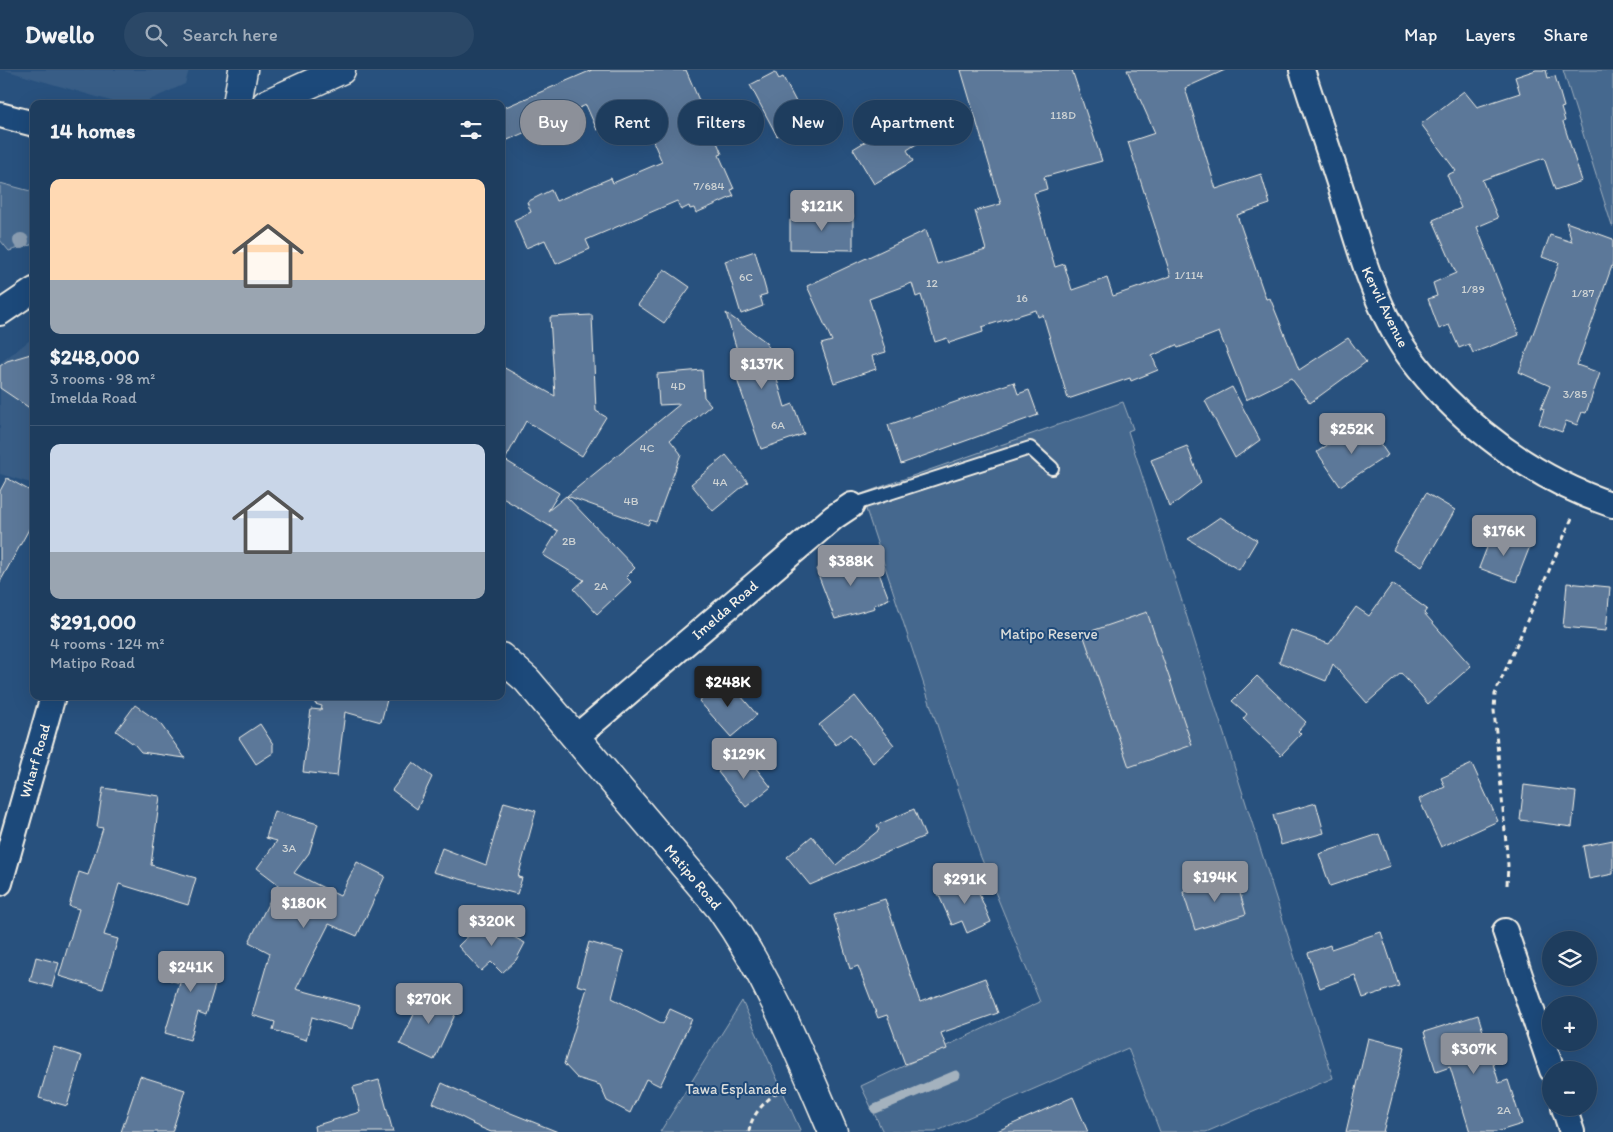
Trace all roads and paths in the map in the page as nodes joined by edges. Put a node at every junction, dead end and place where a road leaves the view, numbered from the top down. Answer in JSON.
{"nodes":[{"id":1,"x":243,"y":70,"type":"edge"},
{"id":2,"x":341,"y":70,"type":"edge"},
{"id":3,"x":1302,"y":70,"type":"edge"},
{"id":4,"x":238,"y":100,"type":"edge"},
{"id":5,"x":275,"y":100,"type":"edge"},
{"id":6,"x":0,"y":115,"type":"edge"},
{"id":7,"x":30,"y":123,"type":"edge"},
{"id":8,"x":30,"y":293,"type":"edge"},
{"id":9,"x":0,"y":313,"type":"edge"},
{"id":10,"x":1052,"y":468,"type":"dead end"},
{"id":11,"x":1613,"y":505,"type":"edge"},
{"id":12,"x":852,"y":506,"type":"joint"},
{"id":13,"x":1574,"y":513,"type":"dead end"},
{"id":14,"x":505,"y":661,"type":"edge"},
{"id":15,"x":52,"y":700,"type":"edge"},
{"id":16,"x":576,"y":737,"type":"junction"},
{"id":17,"x":0,"y":883,"type":"edge"},
{"id":18,"x":1507,"y":885,"type":"dead end"},
{"id":19,"x":1505,"y":931,"type":"dead end"},
{"id":20,"x":1549,"y":1061,"type":"edge"},
{"id":21,"x":785,"y":1086,"type":"dead end"},
{"id":22,"x":1567,"y":1116,"type":"edge"},
{"id":23,"x":749,"y":1132,"type":"edge"},
{"id":24,"x":834,"y":1132,"type":"edge"},
{"id":25,"x":1572,"y":1132,"type":"edge"}],
"edges":[{"from":1,"to":4,"type":"street"},
{"from":2,"to":5,"type":"street"},
{"from":3,"to":11,"type":"street","name":"Kervil Avenue"},
{"from":6,"to":7,"type":"street"},
{"from":8,"to":9,"type":"street"},
{"from":10,"to":12,"type":"lane"},
{"from":12,"to":16,"type":"street","name":"Imelda Road"},
{"from":13,"to":18,"type":"path"},
{"from":14,"to":16,"type":"street","name":"Matipo Road"},
{"from":15,"to":17,"type":"street","name":"Wharf Road"},
{"from":16,"to":24,"type":"street","name":"Matipo Road"},
{"from":19,"to":20,"type":"street"},
{"from":21,"to":23,"type":"path"},
{"from":22,"to":25,"type":"street"}]}
